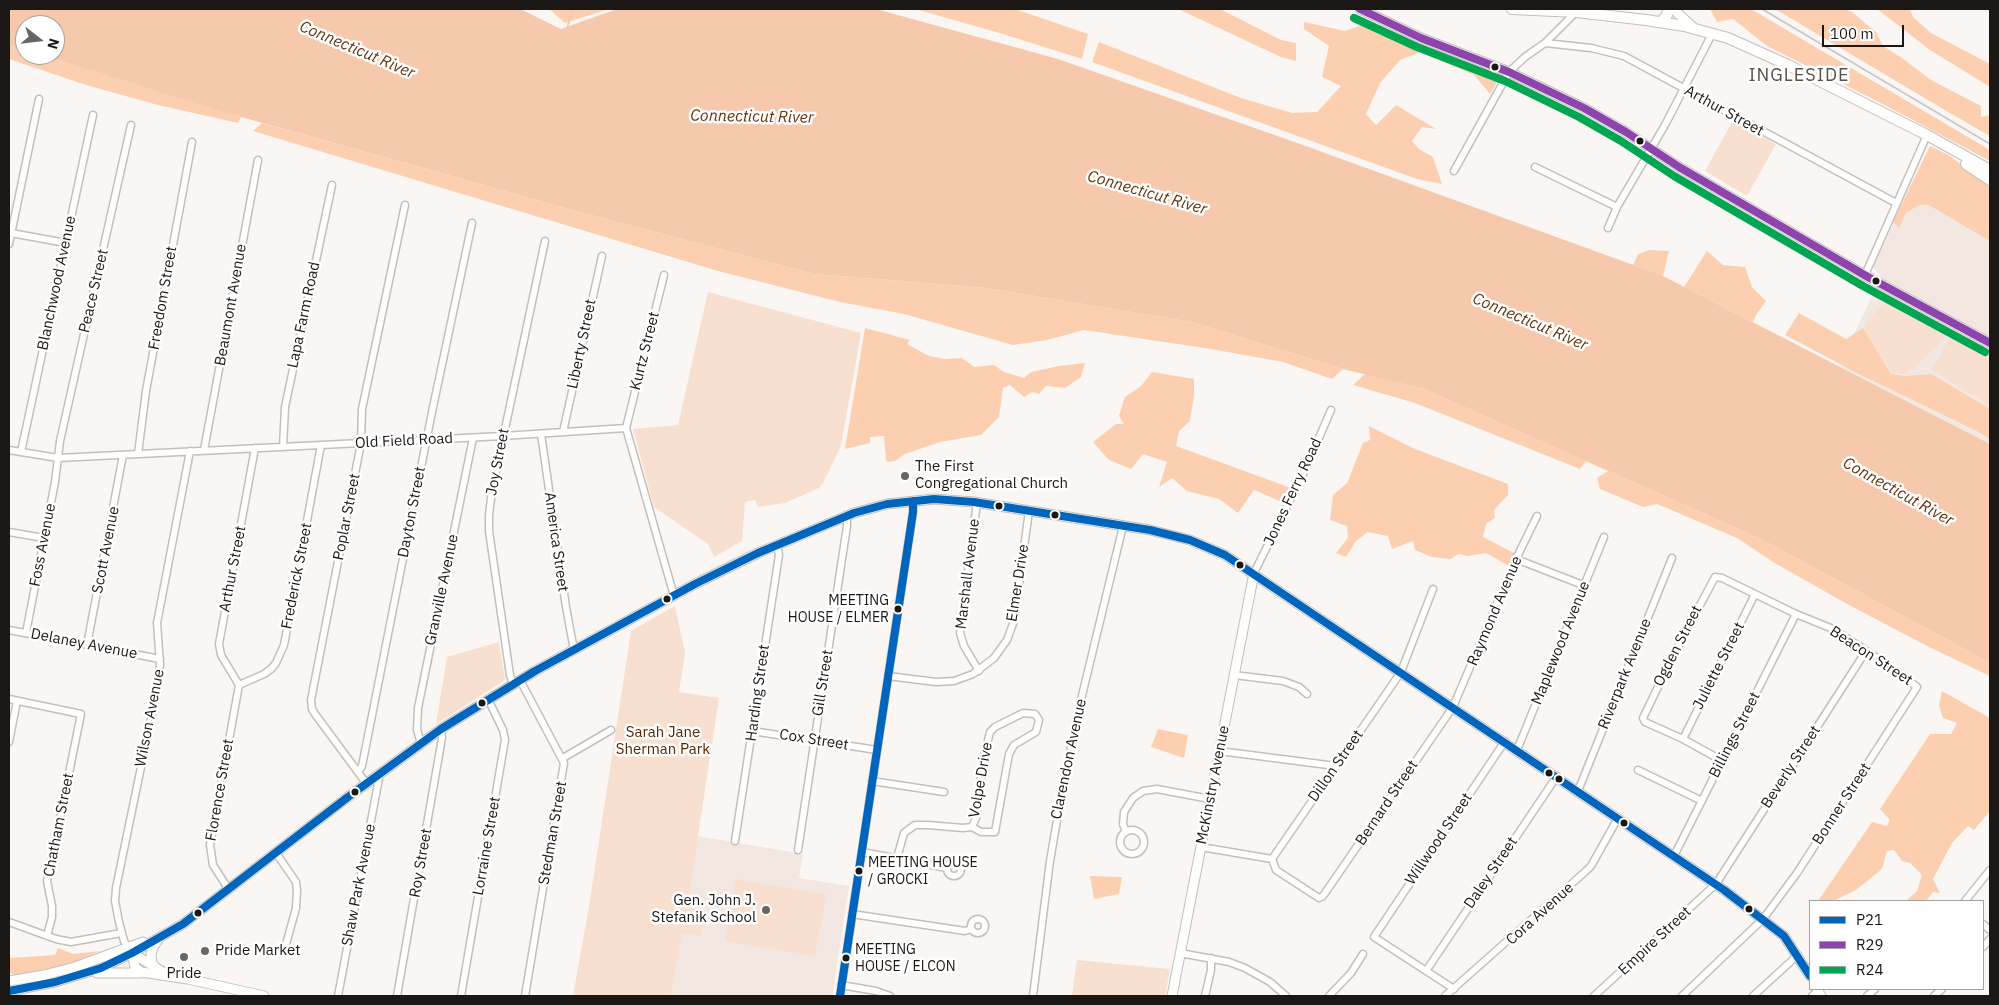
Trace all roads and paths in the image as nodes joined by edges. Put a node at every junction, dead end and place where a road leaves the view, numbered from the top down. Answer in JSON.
{"nodes":[{"id":1,"x":1512,"y":9,"type":"edge"},
{"id":2,"x":1668,"y":9,"type":"edge"},
{"id":3,"x":1673,"y":9,"type":"edge"},
{"id":4,"x":1360,"y":10,"type":"edge"},
{"id":5,"x":1576,"y":12,"type":"junction"},
{"id":6,"x":1661,"y":22,"type":"junction"},
{"id":7,"x":1695,"y":29,"type":"junction"},
{"id":8,"x":1712,"y":34,"type":"junction"},
{"id":9,"x":1545,"y":42,"type":"junction"},
{"id":10,"x":1509,"y":72,"type":"junction"},
{"id":11,"x":1684,"y":89,"type":"junction"},
{"id":12,"x":39,"y":99,"type":"dead end"},
{"id":13,"x":93,"y":115,"type":"dead end"},
{"id":14,"x":131,"y":126,"type":"dead end"},
{"id":15,"x":1927,"y":135,"type":"junction"},
{"id":16,"x":192,"y":142,"type":"dead end"},
{"id":17,"x":1651,"y":150,"type":"junction"},
{"id":18,"x":258,"y":160,"type":"dead end"},
{"id":19,"x":1535,"y":167,"type":"dead end"},
{"id":20,"x":1990,"y":170,"type":"edge"},
{"id":21,"x":1454,"y":171,"type":"dead end"},
{"id":22,"x":1990,"y":180,"type":"edge"},
{"id":23,"x":332,"y":185,"type":"dead end"},
{"id":24,"x":1896,"y":203,"type":"junction"},
{"id":25,"x":405,"y":205,"type":"dead end"},
{"id":26,"x":1617,"y":208,"type":"junction"},
{"id":27,"x":472,"y":223,"type":"dead end"},
{"id":28,"x":1608,"y":228,"type":"dead end"},
{"id":29,"x":11,"y":233,"type":"junction"},
{"id":30,"x":544,"y":241,"type":"dead end"},
{"id":31,"x":66,"y":243,"type":"junction"},
{"id":32,"x":9,"y":244,"type":"edge"},
{"id":33,"x":602,"y":256,"type":"dead end"},
{"id":34,"x":664,"y":275,"type":"dead end"},
{"id":35,"x":1864,"y":275,"type":"junction"},
{"id":36,"x":1990,"y":343,"type":"edge"},
{"id":37,"x":1331,"y":410,"type":"dead end"},
{"id":38,"x":626,"y":428,"type":"junction"},
{"id":39,"x":563,"y":432,"type":"junction"},
{"id":40,"x":540,"y":434,"type":"junction"},
{"id":41,"x":503,"y":436,"type":"junction"},
{"id":42,"x":473,"y":438,"type":"junction"},
{"id":43,"x":427,"y":440,"type":"junction"},
{"id":44,"x":361,"y":443,"type":"junction"},
{"id":45,"x":321,"y":445,"type":"junction"},
{"id":46,"x":284,"y":447,"type":"junction"},
{"id":47,"x":255,"y":448,"type":"junction"},
{"id":48,"x":9,"y":450,"type":"edge"},
{"id":49,"x":204,"y":450,"type":"junction"},
{"id":50,"x":190,"y":451,"type":"junction"},
{"id":51,"x":21,"y":452,"type":"junction"},
{"id":52,"x":138,"y":454,"type":"junction"},
{"id":53,"x":124,"y":455,"type":"junction"},
{"id":54,"x":58,"y":458,"type":"junction"},
{"id":55,"x":913,"y":500,"type":"junction"},
{"id":56,"x":977,"y":502,"type":"junction"},
{"id":57,"x":1029,"y":511,"type":"junction"},
{"id":58,"x":847,"y":515,"type":"junction"},
{"id":59,"x":1537,"y":516,"type":"dead end"},
{"id":60,"x":1123,"y":526,"type":"junction"},
{"id":61,"x":9,"y":532,"type":"edge"},
{"id":62,"x":1604,"y":537,"type":"dead end"},
{"id":63,"x":44,"y":538,"type":"junction"},
{"id":64,"x":778,"y":545,"type":"junction"},
{"id":65,"x":1672,"y":558,"type":"dead end"},
{"id":66,"x":1516,"y":559,"type":"junction"},
{"id":67,"x":1254,"y":573,"type":"junction"},
{"id":68,"x":1717,"y":577,"type":"joint"},
{"id":69,"x":1583,"y":586,"type":"junction"},
{"id":70,"x":1433,"y":589,"type":"dead end"},
{"id":71,"x":1755,"y":594,"type":"junction"},
{"id":72,"x":674,"y":596,"type":"junction"},
{"id":73,"x":1796,"y":614,"type":"junction"},
{"id":74,"x":9,"y":630,"type":"edge"},
{"id":75,"x":26,"y":633,"type":"junction"},
{"id":76,"x":87,"y":645,"type":"junction"},
{"id":77,"x":574,"y":650,"type":"junction"},
{"id":78,"x":1866,"y":651,"type":"junction"},
{"id":79,"x":160,"y":659,"type":"junction"},
{"id":80,"x":979,"y":671,"type":"junction"},
{"id":81,"x":1401,"y":672,"type":"junction"},
{"id":82,"x":1234,"y":675,"type":"junction"},
{"id":83,"x":888,"y":676,"type":"junction"},
{"id":84,"x":516,"y":682,"type":"junction"},
{"id":85,"x":239,"y":685,"type":"junction"},
{"id":86,"x":1917,"y":687,"type":"joint"},
{"id":87,"x":1307,"y":694,"type":"dead end"},
{"id":88,"x":9,"y":699,"type":"edge"},
{"id":89,"x":488,"y":699,"type":"junction"},
{"id":90,"x":17,"y":701,"type":"junction"},
{"id":91,"x":1453,"y":707,"type":"junction"},
{"id":92,"x":441,"y":729,"type":"junction"},
{"id":93,"x":611,"y":730,"type":"dead end"},
{"id":94,"x":752,"y":731,"type":"junction"},
{"id":95,"x":1683,"y":739,"type":"junction"},
{"id":96,"x":814,"y":740,"type":"junction"},
{"id":97,"x":1505,"y":741,"type":"junction"},
{"id":98,"x":9,"y":742,"type":"edge"},
{"id":99,"x":421,"y":743,"type":"junction"},
{"id":100,"x":877,"y":750,"type":"junction"},
{"id":101,"x":1518,"y":750,"type":"junction"},
{"id":102,"x":1219,"y":751,"type":"junction"},
{"id":103,"x":562,"y":758,"type":"junction"},
{"id":104,"x":1721,"y":760,"type":"junction"},
{"id":105,"x":1336,"y":766,"type":"junction"},
{"id":106,"x":1638,"y":770,"type":"dead end"},
{"id":107,"x":358,"y":772,"type":"junction"},
{"id":108,"x":380,"y":773,"type":"junction"},
{"id":109,"x":1557,"y":776,"type":"junction"},
{"id":110,"x":872,"y":781,"type":"junction"},
{"id":111,"x":366,"y":783,"type":"junction"},
{"id":112,"x":1578,"y":790,"type":"junction"},
{"id":113,"x":944,"y":792,"type":"dead end"},
{"id":114,"x":1210,"y":799,"type":"junction"},
{"id":115,"x":1702,"y":801,"type":"junction"},
{"id":116,"x":1618,"y":818,"type":"junction"},
{"id":117,"x":972,"y":827,"type":"junction"},
{"id":118,"x":1126,"y":832,"type":"dead end"},
{"id":119,"x":735,"y":841,"type":"dead end"},
{"id":120,"x":1201,"y":847,"type":"junction"},
{"id":121,"x":798,"y":850,"type":"dead end"},
{"id":122,"x":862,"y":852,"type":"junction"},
{"id":123,"x":276,"y":853,"type":"junction"},
{"id":124,"x":1674,"y":856,"type":"junction"},
{"id":125,"x":896,"y":858,"type":"junction"},
{"id":126,"x":1272,"y":859,"type":"junction"},
{"id":127,"x":947,"y":868,"type":"dead end"},
{"id":128,"x":1990,"y":870,"type":"edge"},
{"id":129,"x":1716,"y":884,"type":"junction"},
{"id":130,"x":229,"y":890,"type":"junction"},
{"id":131,"x":1966,"y":900,"type":"edge"},
{"id":132,"x":852,"y":914,"type":"junction"},
{"id":133,"x":1763,"y":919,"type":"junction"},
{"id":134,"x":9,"y":922,"type":"edge"},
{"id":135,"x":971,"y":929,"type":"dead end"},
{"id":136,"x":121,"y":933,"type":"junction"},
{"id":137,"x":167,"y":933,"type":"junction"},
{"id":138,"x":47,"y":936,"type":"junction"},
{"id":139,"x":285,"y":948,"type":"dead end"},
{"id":140,"x":130,"y":950,"type":"junction"},
{"id":141,"x":1180,"y":953,"type":"junction"},
{"id":142,"x":1363,"y":954,"type":"dead end"},
{"id":143,"x":1798,"y":955,"type":"junction"},
{"id":144,"x":1211,"y":958,"type":"junction"},
{"id":145,"x":156,"y":968,"type":"junction"},
{"id":146,"x":1426,"y":971,"type":"junction"},
{"id":147,"x":145,"y":973,"type":"junction"},
{"id":148,"x":82,"y":974,"type":"junction"},
{"id":149,"x":1809,"y":974,"type":"edge"},
{"id":150,"x":172,"y":976,"type":"junction"},
{"id":151,"x":9,"y":981,"type":"edge"},
{"id":152,"x":841,"y":985,"type":"junction"},
{"id":153,"x":1454,"y":989,"type":"junction"},
{"id":154,"x":9,"y":991,"type":"edge"},
{"id":155,"x":264,"y":996,"type":"edge"},
{"id":156,"x":338,"y":996,"type":"edge"},
{"id":157,"x":397,"y":996,"type":"edge"},
{"id":158,"x":461,"y":996,"type":"edge"},
{"id":159,"x":525,"y":996,"type":"edge"},
{"id":160,"x":840,"y":996,"type":"edge"},
{"id":161,"x":890,"y":996,"type":"edge"},
{"id":162,"x":1033,"y":996,"type":"edge"},
{"id":163,"x":1172,"y":996,"type":"edge"},
{"id":164,"x":1206,"y":996,"type":"edge"},
{"id":165,"x":1286,"y":996,"type":"edge"},
{"id":166,"x":1328,"y":996,"type":"edge"},
{"id":167,"x":1446,"y":996,"type":"edge"},
{"id":168,"x":1594,"y":996,"type":"edge"},
{"id":169,"x":1682,"y":996,"type":"edge"},
{"id":170,"x":1754,"y":996,"type":"edge"}],
"edges":[{"from":1,"to":5,"type":"main road"},
{"from":2,"to":6,"type":"main road"},
{"from":3,"to":7,"type":"main road"},
{"from":4,"to":10,"type":"main road"},
{"from":5,"to":6,"type":"main road"},
{"from":5,"to":9,"type":"street"},
{"from":6,"to":7,"type":"main road"},
{"from":7,"to":8,"type":"main road"},
{"from":8,"to":11,"type":"street"},
{"from":8,"to":15,"type":"main road"},
{"from":9,"to":10,"type":"street"},
{"from":9,"to":11,"type":"street","name":"Arthur Street"},
{"from":10,"to":17,"type":"main road"},
{"from":10,"to":21,"type":"street"},
{"from":11,"to":17,"type":"street"},
{"from":11,"to":24,"type":"street","name":"Arthur Street"},
{"from":12,"to":29,"type":"street"},
{"from":13,"to":31,"type":"street","name":"Blanchwood Avenue"},
{"from":14,"to":54,"type":"street","name":"Peace Street"},
{"from":15,"to":20,"type":"main road"},
{"from":15,"to":22,"type":"main road"},
{"from":15,"to":24,"type":"street"},
{"from":16,"to":52,"type":"street","name":"Freedom Street"},
{"from":17,"to":26,"type":"street"},
{"from":17,"to":35,"type":"main road"},
{"from":18,"to":49,"type":"street","name":"Beaumont Avenue"},
{"from":19,"to":26,"type":"street"},
{"from":23,"to":46,"type":"street","name":"Lapa Farm Road"},
{"from":24,"to":35,"type":"street"},
{"from":25,"to":44,"type":"street","name":"Poplar Street"},
{"from":26,"to":28,"type":"street"},
{"from":27,"to":43,"type":"street","name":"Dayton Street"},
{"from":29,"to":31,"type":"street"},
{"from":29,"to":32,"type":"street"},
{"from":30,"to":41,"type":"street","name":"Joy Street"},
{"from":31,"to":51,"type":"street","name":"Blanchwood Avenue"},
{"from":33,"to":39,"type":"street","name":"Liberty Street"},
{"from":34,"to":38,"type":"street","name":"Kurtz Street"},
{"from":35,"to":36,"type":"main road"},
{"from":37,"to":67,"type":"street","name":"Jones Ferry Road"},
{"from":38,"to":39,"type":"street","name":"Old Field Road"},
{"from":38,"to":72,"type":"street"},
{"from":39,"to":40,"type":"street","name":"Old Field Road"},
{"from":40,"to":41,"type":"street","name":"Old Field Road"},
{"from":40,"to":77,"type":"street","name":"America Street"},
{"from":41,"to":42,"type":"street","name":"Old Field Road"},
{"from":41,"to":84,"type":"street","name":"Joy Street"},
{"from":42,"to":43,"type":"street","name":"Old Field Road"},
{"from":42,"to":99,"type":"street","name":"Granville Avenue"},
{"from":43,"to":44,"type":"street","name":"Old Field Road"},
{"from":43,"to":107,"type":"street","name":"Dayton Street"},
{"from":44,"to":45,"type":"street","name":"Old Field Road"},
{"from":44,"to":107,"type":"street","name":"Poplar Street"},
{"from":45,"to":46,"type":"street","name":"Old Field Road"},
{"from":45,"to":85,"type":"street","name":"Frederick Street"},
{"from":46,"to":47,"type":"street","name":"Old Field Road"},
{"from":47,"to":49,"type":"street","name":"Old Field Road"},
{"from":47,"to":85,"type":"street","name":"Arthur Street"},
{"from":48,"to":51,"type":"street","name":"Old Field Road"},
{"from":49,"to":50,"type":"street","name":"Old Field Road"},
{"from":50,"to":52,"type":"street","name":"Old Field Road"},
{"from":50,"to":79,"type":"street","name":"Wilson Avenue"},
{"from":51,"to":54,"type":"street","name":"Old Field Road"},
{"from":52,"to":53,"type":"street","name":"Old Field Road"},
{"from":53,"to":54,"type":"street","name":"Old Field Road"},
{"from":53,"to":76,"type":"street","name":"Scott Avenue"},
{"from":54,"to":63,"type":"street","name":"Foss Avenue"},
{"from":55,"to":56,"type":"main road"},
{"from":55,"to":58,"type":"main road"},
{"from":55,"to":83,"type":"street"},
{"from":56,"to":57,"type":"main road"},
{"from":56,"to":80,"type":"street","name":"Marshall Avenue"},
{"from":57,"to":60,"type":"main road"},
{"from":57,"to":80,"type":"street","name":"Elmer Drive"},
{"from":58,"to":64,"type":"main road"},
{"from":58,"to":96,"type":"street","name":"Gill Street"},
{"from":59,"to":66,"type":"street","name":"Raymond Avenue"},
{"from":60,"to":67,"type":"main road"},
{"from":60,"to":162,"type":"street","name":"Clarendon Avenue"},
{"from":61,"to":63,"type":"street"},
{"from":62,"to":69,"type":"street","name":"Maplewood Avenue"},
{"from":63,"to":75,"type":"street","name":"Foss Avenue"},
{"from":64,"to":72,"type":"main road"},
{"from":64,"to":94,"type":"street","name":"Harding Street"},
{"from":65,"to":112,"type":"street","name":"Riverpark Avenue"},
{"from":66,"to":69,"type":"street"},
{"from":66,"to":91,"type":"street","name":"Raymond Avenue"},
{"from":67,"to":81,"type":"main road"},
{"from":67,"to":82,"type":"main road","name":"McKinstry Avenue"},
{"from":68,"to":71,"type":"street","name":"Beacon Street"},
{"from":68,"to":95,"type":"street","name":"Ogden Street"},
{"from":69,"to":101,"type":"street","name":"Maplewood Avenue"},
{"from":70,"to":81,"type":"street","name":"Dillon Street"},
{"from":71,"to":73,"type":"street","name":"Beacon Street"},
{"from":71,"to":95,"type":"street","name":"Juliette Street"},
{"from":72,"to":77,"type":"main road"},
{"from":73,"to":78,"type":"street","name":"Beacon Street"},
{"from":73,"to":104,"type":"street","name":"Billings Street"},
{"from":74,"to":75,"type":"street","name":"Delaney Avenue"},
{"from":75,"to":76,"type":"street","name":"Delaney Avenue"},
{"from":76,"to":79,"type":"street","name":"Delaney Avenue"},
{"from":77,"to":84,"type":"main road"},
{"from":78,"to":86,"type":"street","name":"Beacon Street"},
{"from":78,"to":129,"type":"street","name":"Beverly Street"},
{"from":79,"to":136,"type":"street","name":"Wilson Avenue"},
{"from":80,"to":83,"type":"street","name":"Elmer Drive"},
{"from":81,"to":91,"type":"main road"},
{"from":81,"to":105,"type":"street","name":"Dillon Street"},
{"from":82,"to":87,"type":"street"},
{"from":82,"to":102,"type":"main road","name":"McKinstry Avenue"},
{"from":83,"to":100,"type":"street"},
{"from":84,"to":89,"type":"main road"},
{"from":84,"to":103,"type":"street"},
{"from":85,"to":130,"type":"street","name":"Florence Street"},
{"from":86,"to":133,"type":"street","name":"Bonner Street"},
{"from":88,"to":90,"type":"street"},
{"from":89,"to":92,"type":"main road"},
{"from":89,"to":158,"type":"street","name":"Lorraine Street"},
{"from":90,"to":98,"type":"street"},
{"from":90,"to":138,"type":"street","name":"Chatham Street"},
{"from":91,"to":97,"type":"main road"},
{"from":91,"to":126,"type":"street","name":"Bernard Street"},
{"from":92,"to":99,"type":"main road"},
{"from":92,"to":157,"type":"street","name":"Roy Street"},
{"from":93,"to":103,"type":"street"},
{"from":94,"to":96,"type":"street","name":"Cox Street"},
{"from":94,"to":119,"type":"street","name":"Harding Street"},
{"from":95,"to":104,"type":"street"},
{"from":96,"to":100,"type":"street","name":"Cox Street"},
{"from":96,"to":121,"type":"street","name":"Gill Street"},
{"from":97,"to":101,"type":"main road"},
{"from":97,"to":146,"type":"street","name":"Willwood Street"},
{"from":99,"to":108,"type":"main road"},
{"from":100,"to":110,"type":"street"},
{"from":101,"to":109,"type":"main road"},
{"from":102,"to":105,"type":"street"},
{"from":102,"to":114,"type":"main road","name":"McKinstry Avenue"},
{"from":103,"to":159,"type":"street","name":"Stedman Street"},
{"from":104,"to":115,"type":"street","name":"Billings Street"},
{"from":105,"to":126,"type":"street","name":"Dillon Street"},
{"from":106,"to":115,"type":"street"},
{"from":107,"to":111,"type":"street","name":"Poplar Street"},
{"from":108,"to":111,"type":"main road"},
{"from":108,"to":156,"type":"street","name":"Shaw Park Avenue"},
{"from":109,"to":112,"type":"main road"},
{"from":109,"to":146,"type":"street","name":"Daley Street"},
{"from":110,"to":113,"type":"street"},
{"from":110,"to":122,"type":"street"},
{"from":111,"to":123,"type":"main road"},
{"from":112,"to":116,"type":"main road"},
{"from":114,"to":118,"type":"street"},
{"from":114,"to":120,"type":"main road","name":"McKinstry Avenue"},
{"from":115,"to":124,"type":"street","name":"Billings Street"},
{"from":116,"to":124,"type":"main road"},
{"from":116,"to":153,"type":"street","name":"Cora Avenue"},
{"from":117,"to":117,"type":"street","name":"Volpe Drive"},
{"from":117,"to":125,"type":"street","name":"Volpe Drive"},
{"from":120,"to":126,"type":"street"},
{"from":120,"to":141,"type":"main road","name":"McKinstry Avenue"},
{"from":122,"to":125,"type":"street"},
{"from":122,"to":132,"type":"street"},
{"from":123,"to":130,"type":"main road"},
{"from":123,"to":139,"type":"street"},
{"from":124,"to":129,"type":"main road"},
{"from":125,"to":127,"type":"street"},
{"from":128,"to":131,"type":"street"},
{"from":129,"to":133,"type":"main road"},
{"from":129,"to":168,"type":"street","name":"Empire Street"},
{"from":130,"to":137,"type":"main road"},
{"from":132,"to":135,"type":"street"},
{"from":132,"to":152,"type":"street"},
{"from":133,"to":143,"type":"main road"},
{"from":133,"to":169,"type":"street","name":"Bonner Street"},
{"from":134,"to":138,"type":"street"},
{"from":136,"to":138,"type":"street"},
{"from":136,"to":140,"type":"street","name":"Wilson Avenue"},
{"from":137,"to":140,"type":"main road"},
{"from":137,"to":145,"type":"main road"},
{"from":140,"to":145,"type":"main road"},
{"from":140,"to":147,"type":"main road"},
{"from":140,"to":148,"type":"main road"},
{"from":140,"to":151,"type":"main road"},
{"from":141,"to":144,"type":"street"},
{"from":141,"to":163,"type":"main road","name":"McKinstry Avenue"},
{"from":142,"to":166,"type":"street"},
{"from":143,"to":149,"type":"main road"},
{"from":143,"to":170,"type":"street"},
{"from":144,"to":164,"type":"street"},
{"from":144,"to":165,"type":"street"},
{"from":145,"to":150,"type":"main road"},
{"from":146,"to":153,"type":"street"},
{"from":147,"to":148,"type":"main road"},
{"from":147,"to":150,"type":"main road"},
{"from":148,"to":154,"type":"main road"},
{"from":150,"to":155,"type":"main road"},
{"from":152,"to":160,"type":"street"},
{"from":152,"to":161,"type":"street"},
{"from":153,"to":167,"type":"street","name":"Cora Avenue"}]}
